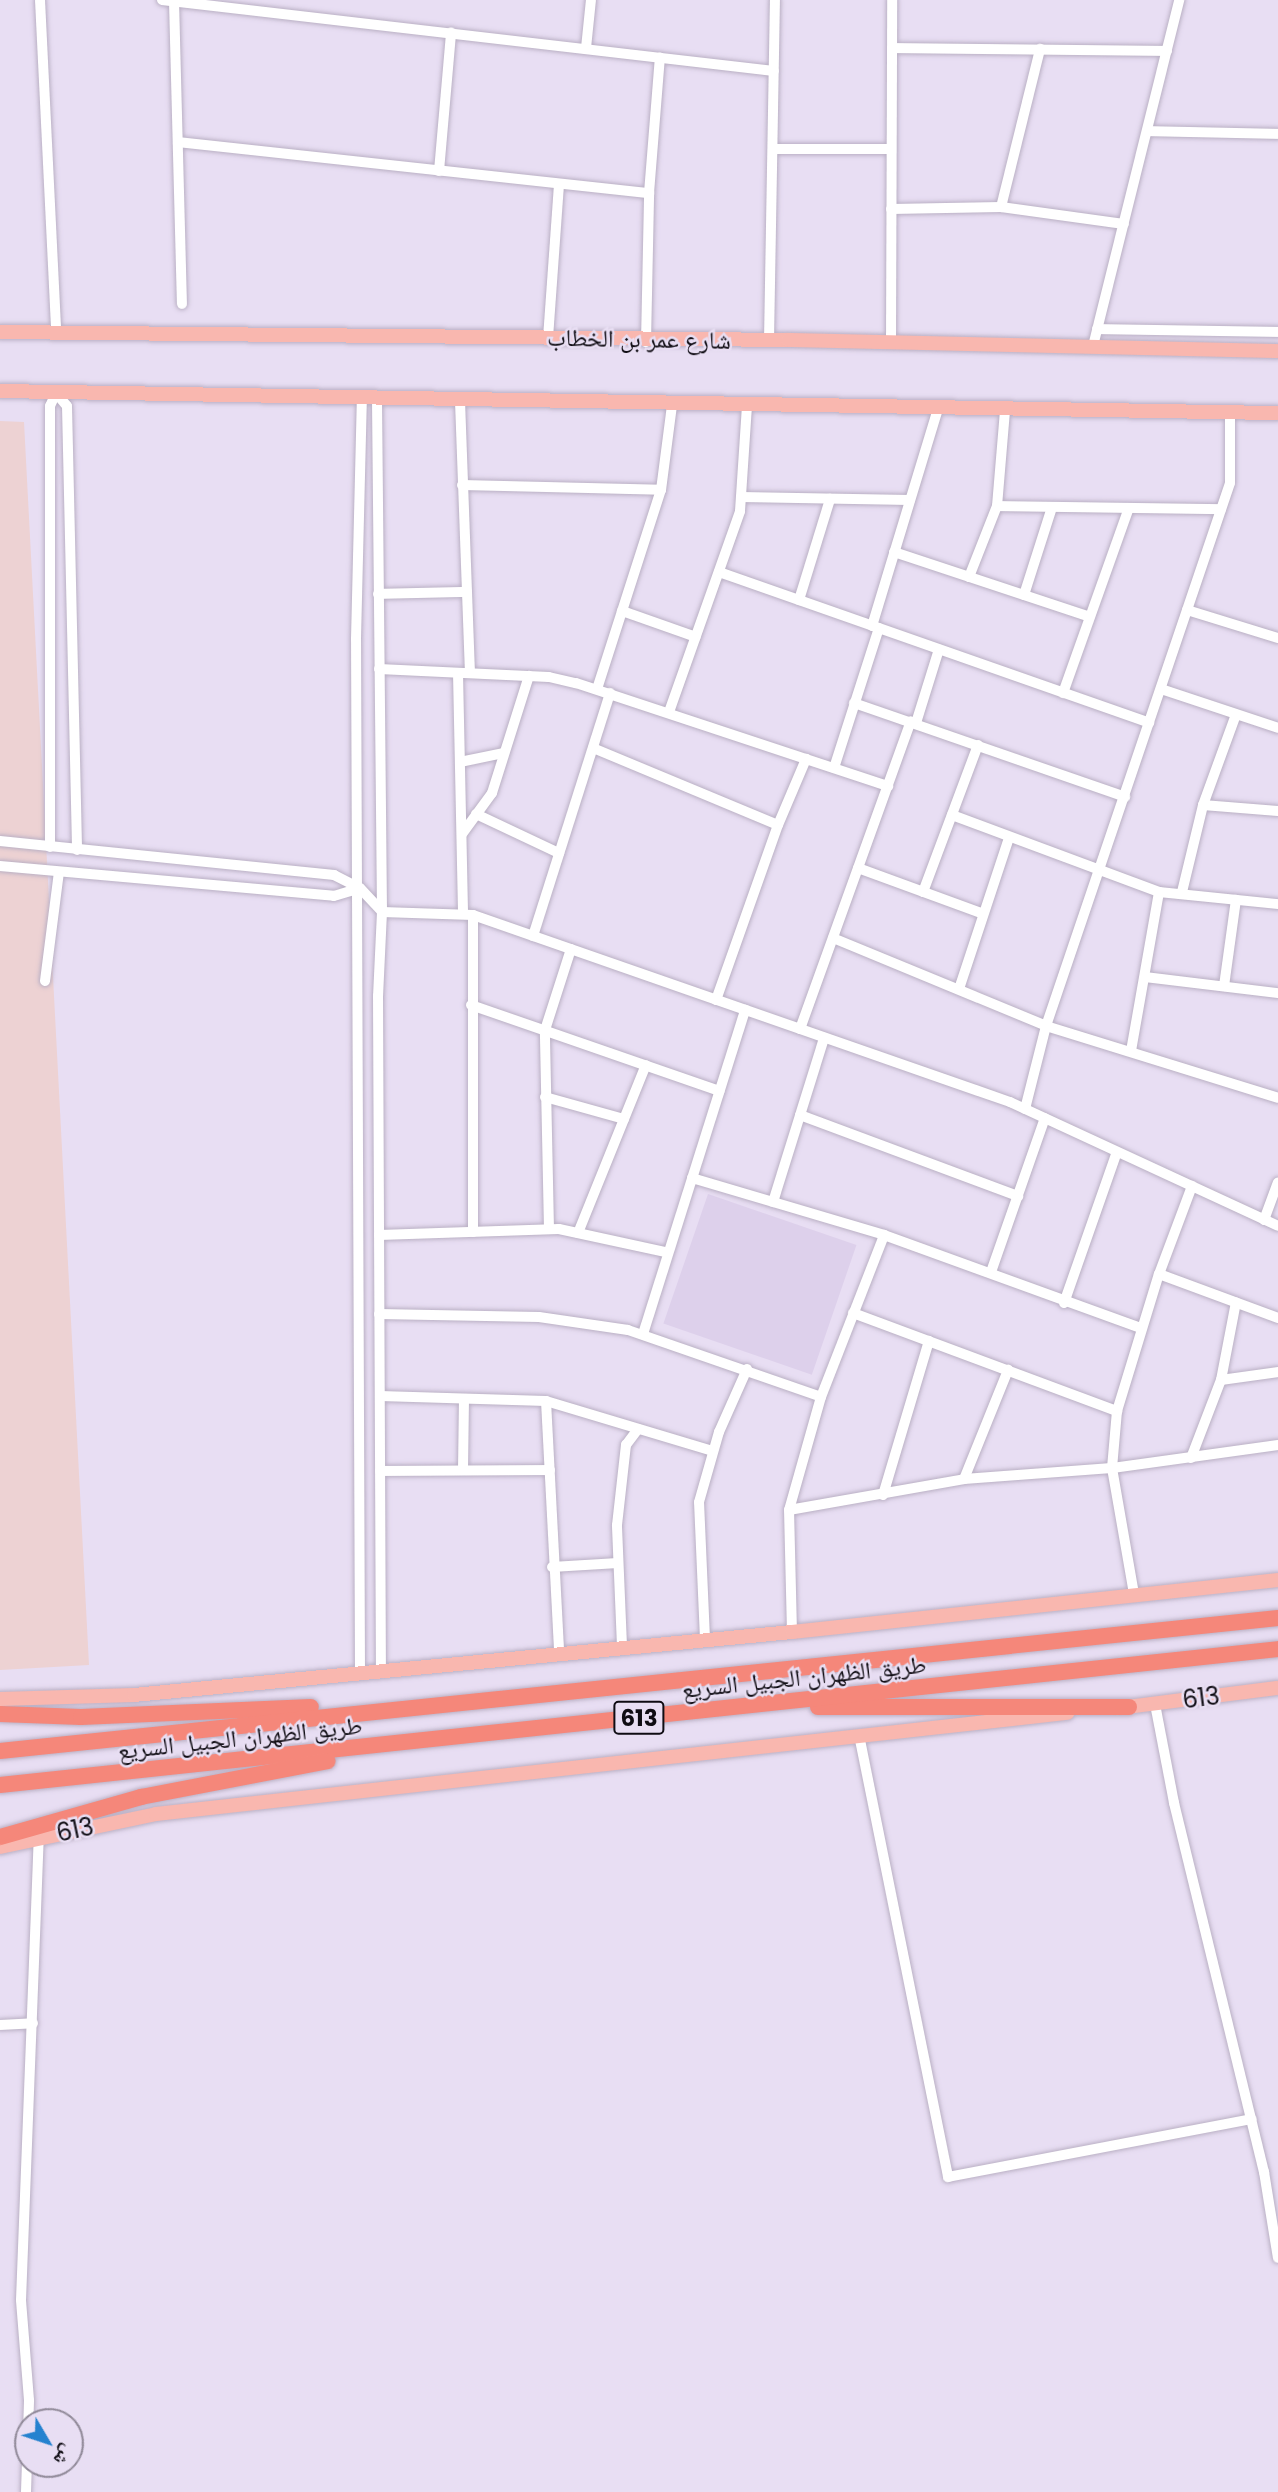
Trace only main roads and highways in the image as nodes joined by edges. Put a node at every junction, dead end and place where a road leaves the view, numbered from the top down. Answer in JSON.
{"nodes":[{"id":1,"x":0,"y":332,"type":"edge"},
{"id":2,"x":1278,"y":351,"type":"edge"},
{"id":3,"x":0,"y":391,"type":"edge"},
{"id":4,"x":1278,"y":413,"type":"edge"},
{"id":5,"x":1278,"y":1580,"type":"edge"},
{"id":6,"x":1278,"y":1611,"type":"edge"},
{"id":7,"x":1278,"y":1618,"type":"edge"},
{"id":8,"x":1199,"y":1626,"type":"junction"},
{"id":9,"x":1278,"y":1649,"type":"edge"},
{"id":10,"x":1278,"y":1688,"type":"edge"},
{"id":11,"x":0,"y":1699,"type":"edge"},
{"id":12,"x":467,"y":1699,"type":"junction"},
{"id":13,"x":1129,"y":1707,"type":"junction"},
{"id":14,"x":732,"y":1708,"type":"junction"},
{"id":15,"x":0,"y":1714,"type":"edge"},
{"id":16,"x":400,"y":1745,"type":"junction"},
{"id":17,"x":0,"y":1751,"type":"edge"},
{"id":18,"x":0,"y":1785,"type":"edge"},
{"id":19,"x":0,"y":1837,"type":"edge"},
{"id":20,"x":0,"y":1847,"type":"edge"}],
"edges":[{"from":1,"to":2,"type":"main road","name":"شارع عمر بن الخطاب"},
{"from":3,"to":4,"type":"main road"},
{"from":5,"to":11,"type":"main road"},
{"from":6,"to":8,"type":"highway"},
{"from":7,"to":8,"type":"highway","name":"طريق الظهران الجبيل السريع","number":"613"},
{"from":8,"to":12,"type":"highway","name":"طريق الظهران الجبيل السريع","number":"613"},
{"from":9,"to":14,"type":"highway","name":"طريق الظهران الجبيل السريع","number":"613"},
{"from":10,"to":13,"type":"main road","name":"613"},
{"from":12,"to":15,"type":"highway"},
{"from":12,"to":17,"type":"highway","name":"طريق الظهران الجبيل السريع","number":"613"},
{"from":13,"to":14,"type":"highway"},
{"from":13,"to":20,"type":"main road","name":"613"},
{"from":14,"to":16,"type":"highway","name":"طريق الظهران الجبيل السريع","number":"613"},
{"from":16,"to":18,"type":"highway","name":"طريق الظهران الجبيل السريع","number":"613"},
{"from":16,"to":19,"type":"highway"}]}
